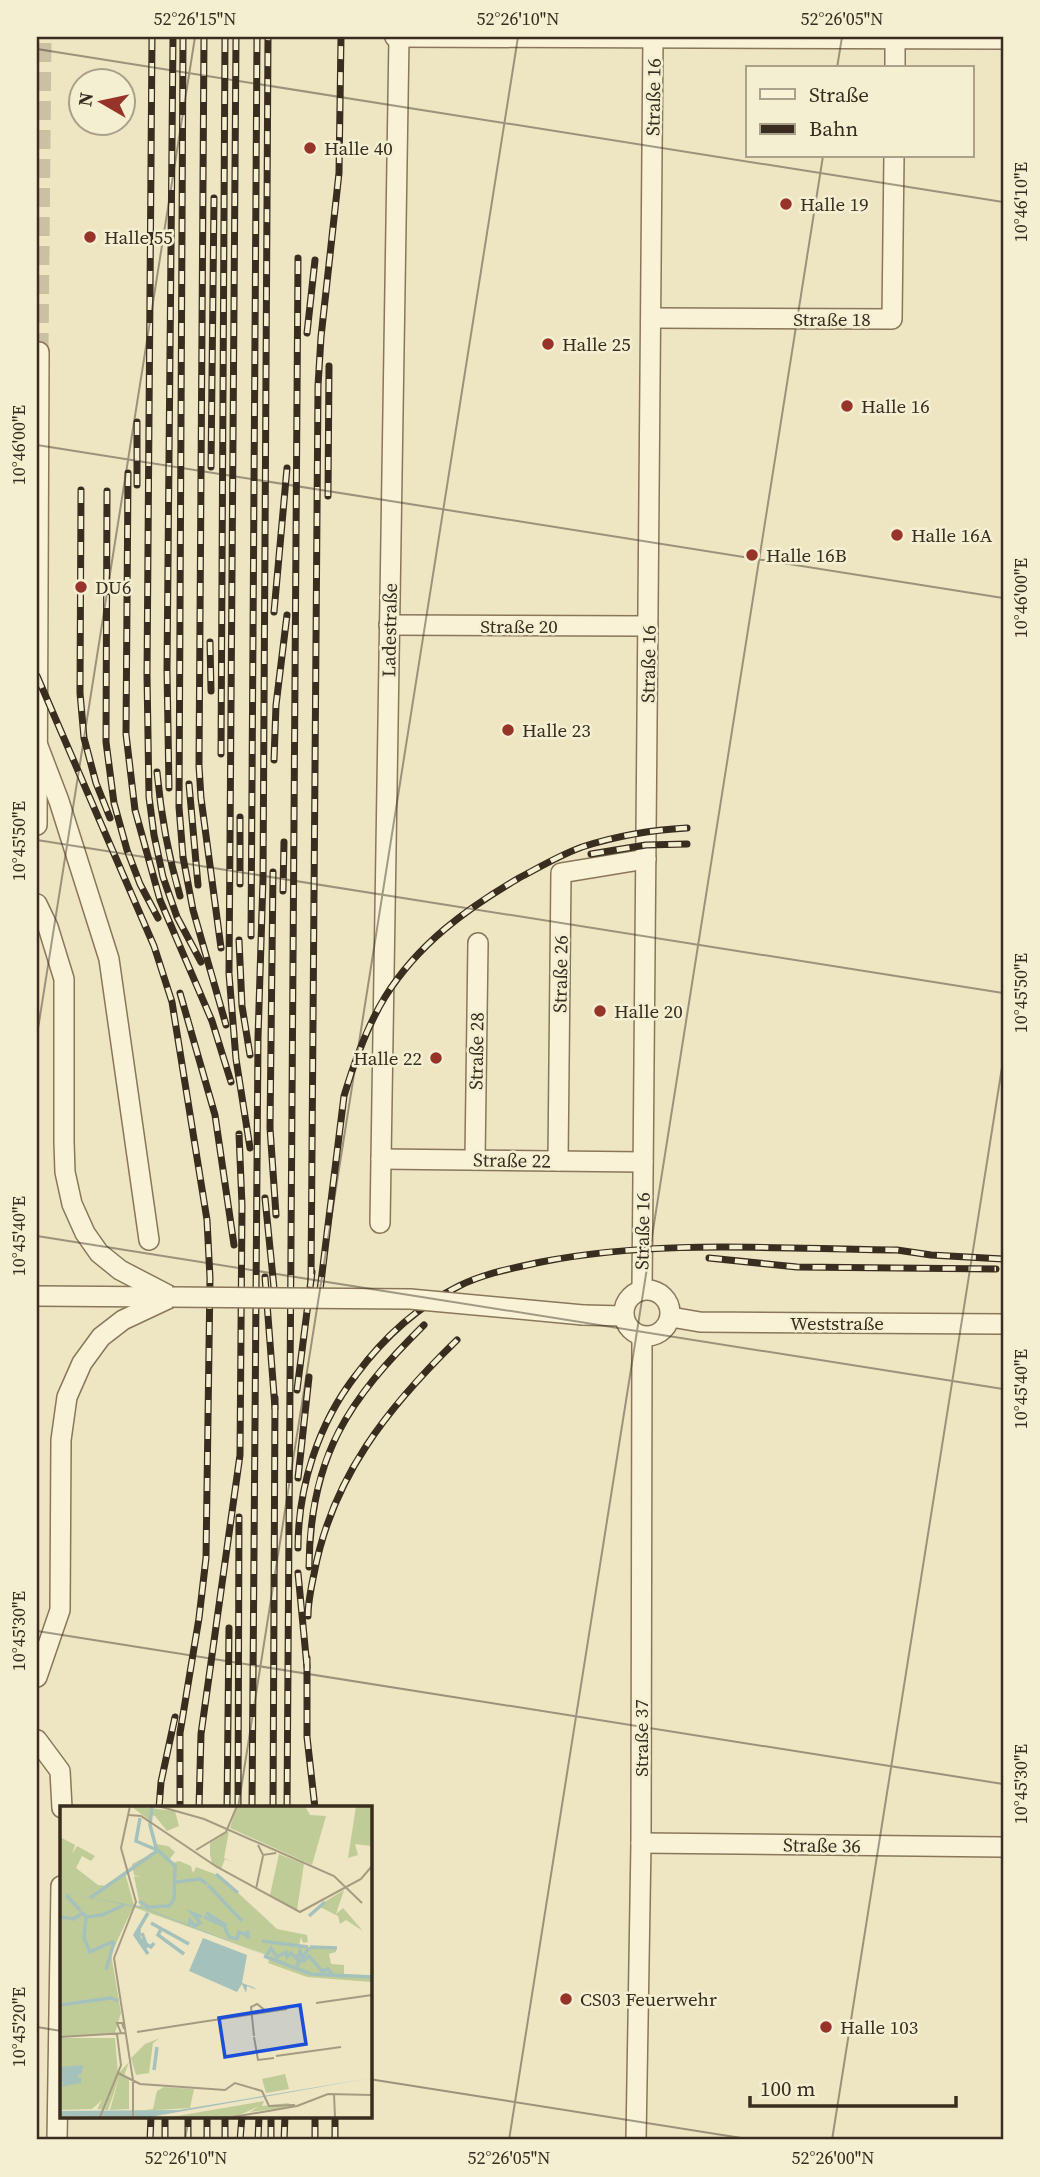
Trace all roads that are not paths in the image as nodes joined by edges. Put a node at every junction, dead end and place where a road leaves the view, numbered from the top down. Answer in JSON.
{"nodes":[{"id":1,"x":397,"y":37,"type":"edge"},
{"id":2,"x":472,"y":37,"type":"edge"},
{"id":3,"x":653,"y":38,"type":"edge"},
{"id":4,"x":895,"y":39,"type":"junction"},
{"id":5,"x":1003,"y":39,"type":"edge"},
{"id":6,"x":895,"y":66,"type":"edge"},
{"id":7,"x":894,"y":158,"type":"edge"},
{"id":8,"x":651,"y":318,"type":"junction"},
{"id":9,"x":38,"y":364,"type":"edge"},
{"id":10,"x":389,"y":625,"type":"junction"},
{"id":11,"x":648,"y":626,"type":"junction"},
{"id":12,"x":38,"y":746,"type":"edge"},
{"id":13,"x":37,"y":825,"type":"edge"},
{"id":14,"x":646,"y":859,"type":"junction"},
{"id":15,"x":37,"y":904,"type":"edge"},
{"id":16,"x":478,"y":943,"type":"dead end"},
{"id":17,"x":381,"y":1158,"type":"junction"},
{"id":18,"x":475,"y":1160,"type":"junction"},
{"id":19,"x":558,"y":1161,"type":"junction"},
{"id":20,"x":643,"y":1162,"type":"junction"},
{"id":21,"x":380,"y":1223,"type":"dead end"},
{"id":22,"x":149,"y":1240,"type":"dead end"},
{"id":23,"x":642,"y":1290,"type":"junction"},
{"id":24,"x":37,"y":1296,"type":"edge"},
{"id":25,"x":172,"y":1297,"type":"junction"},
{"id":26,"x":624,"y":1316,"type":"junction"},
{"id":27,"x":671,"y":1317,"type":"junction"},
{"id":28,"x":1003,"y":1324,"type":"edge"},
{"id":29,"x":642,"y":1336,"type":"junction"},
{"id":30,"x":37,"y":1677,"type":"edge"},
{"id":31,"x":37,"y":1740,"type":"edge"},
{"id":32,"x":62,"y":1806,"type":"edge"},
{"id":33,"x":641,"y":1843,"type":"junction"},
{"id":34,"x":1003,"y":1847,"type":"edge"},
{"id":35,"x":60,"y":1949,"type":"edge"},
{"id":36,"x":57,"y":2140,"type":"edge"},
{"id":37,"x":636,"y":2140,"type":"edge"}],
"edges":[{"from":1,"to":2,"type":"street"},
{"from":1,"to":10,"type":"street","name":"Ladestraße"},
{"from":2,"to":3,"type":"street"},
{"from":3,"to":4,"type":"street"},
{"from":3,"to":8,"type":"street","name":"Straße 16"},
{"from":4,"to":5,"type":"street"},
{"from":4,"to":6,"type":"street"},
{"from":7,"to":8,"type":"street","name":"Straße 18"},
{"from":8,"to":11,"type":"street","name":"Straße 16"},
{"from":9,"to":12,"type":"street"},
{"from":10,"to":11,"type":"street","name":"Straße 20"},
{"from":10,"to":17,"type":"street","name":"Ladestraße"},
{"from":11,"to":14,"type":"street","name":"Straße 16"},
{"from":12,"to":13,"type":"street"},
{"from":12,"to":22,"type":"street"},
{"from":14,"to":19,"type":"street","name":"Straße 26"},
{"from":14,"to":20,"type":"street","name":"Straße 16"},
{"from":15,"to":25,"type":"street"},
{"from":16,"to":18,"type":"street","name":"Straße 28"},
{"from":17,"to":18,"type":"street","name":"Straße 22"},
{"from":17,"to":21,"type":"street","name":"Ladestraße"},
{"from":18,"to":19,"type":"street","name":"Straße 22"},
{"from":19,"to":20,"type":"street","name":"Straße 22"},
{"from":20,"to":23,"type":"street","name":"Straße 16"},
{"from":23,"to":26,"type":"street"},
{"from":23,"to":27,"type":"street"},
{"from":24,"to":25,"type":"street"},
{"from":25,"to":26,"type":"street","bridge":true},
{"from":25,"to":30,"type":"street"},
{"from":26,"to":29,"type":"street"},
{"from":27,"to":28,"type":"street","name":"Weststraße"},
{"from":27,"to":29,"type":"street"},
{"from":29,"to":33,"type":"street","name":"Straße 37"},
{"from":31,"to":32,"type":"street"},
{"from":33,"to":34,"type":"street","name":"Straße 36"},
{"from":33,"to":37,"type":"street","name":"Straße 37"},
{"from":35,"to":36,"type":"street"}]}
